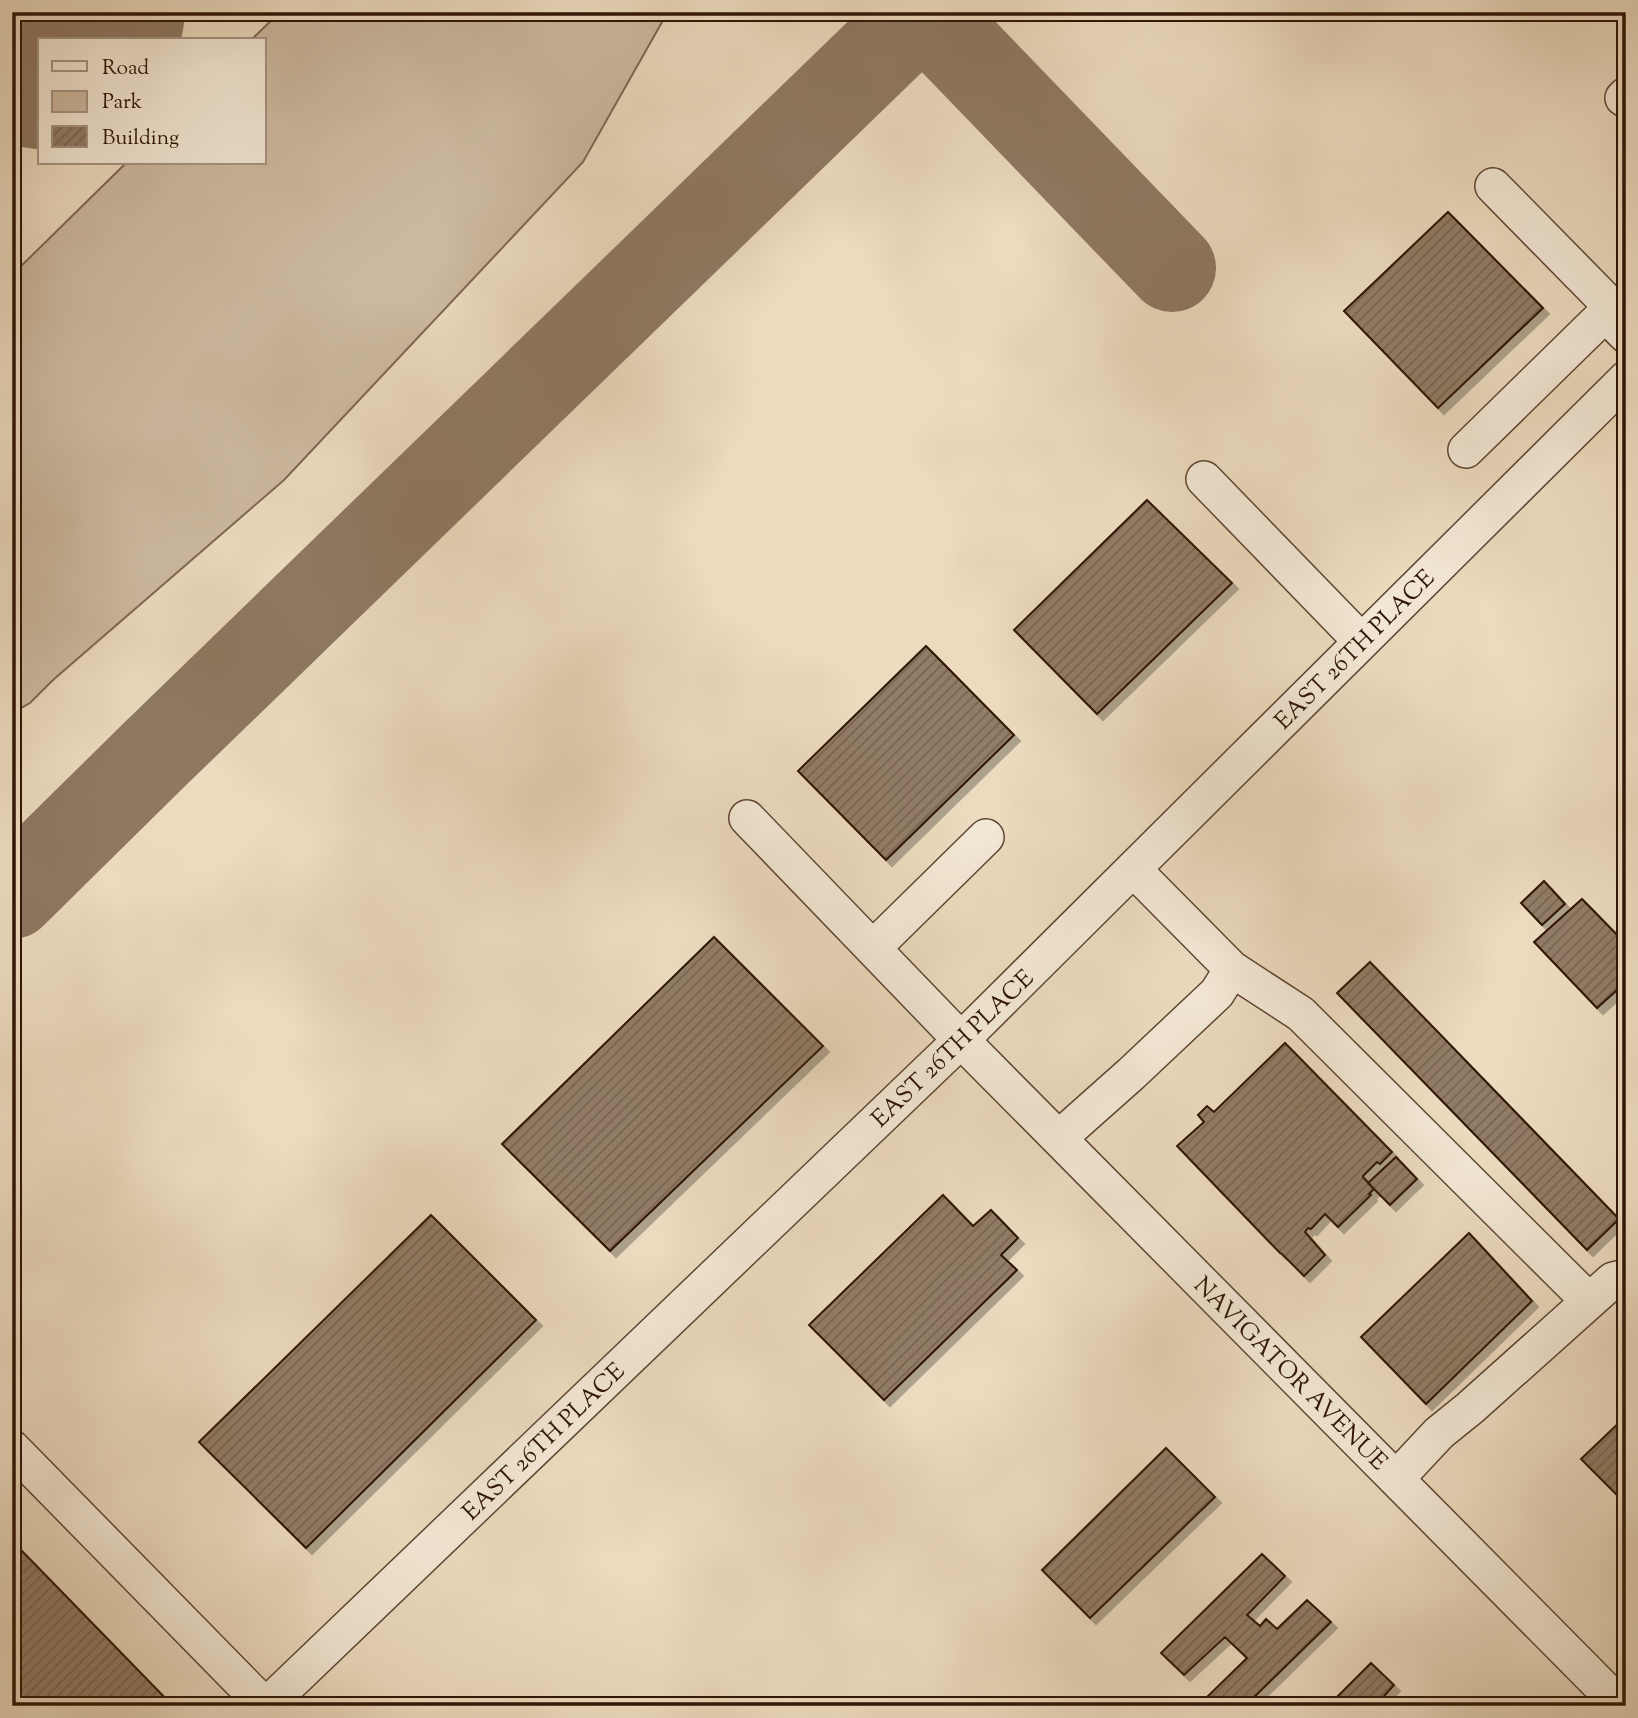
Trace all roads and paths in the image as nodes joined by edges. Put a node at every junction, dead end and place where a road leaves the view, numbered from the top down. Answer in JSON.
{"nodes":[{"id":1,"x":1493,"y":186,"type":"dead end"},
{"id":2,"x":1615,"y":325,"type":"edge"},
{"id":3,"x":1626,"y":379,"type":"edge"},
{"id":4,"x":1466,"y":450,"type":"dead end"},
{"id":5,"x":1204,"y":479,"type":"dead end"},
{"id":6,"x":1361,"y":642,"type":"junction"},
{"id":7,"x":747,"y":818,"type":"dead end"},
{"id":8,"x":986,"y":837,"type":"dead end"},
{"id":9,"x":1133,"y":869,"type":"junction"},
{"id":10,"x":873,"y":948,"type":"junction"},
{"id":11,"x":1233,"y":969,"type":"junction"},
{"id":12,"x":961,"y":1040,"type":"junction"},
{"id":13,"x":1059,"y":1138,"type":"junction"},
{"id":14,"x":1626,"y":1277,"type":"edge"},
{"id":15,"x":1589,"y":1301,"type":"junction"},
{"id":16,"x":12,"y":1448,"type":"edge"},
{"id":17,"x":1396,"y":1479,"type":"junction"},
{"id":18,"x":266,"y":1706,"type":"edge"},
{"id":19,"x":1620,"y":1706,"type":"edge"}],
"edges":[{"from":1,"to":2,"type":"street"},
{"from":2,"to":4,"type":"street"},
{"from":3,"to":6,"type":"street","name":"EAST 26TH PLACE"},
{"from":5,"to":6,"type":"street"},
{"from":6,"to":9,"type":"street","name":"EAST 26TH PLACE"},
{"from":7,"to":10,"type":"street","name":"NAVIGATOR AVENUE"},
{"from":8,"to":10,"type":"street"},
{"from":9,"to":11,"type":"street"},
{"from":9,"to":12,"type":"street","name":"EAST 26TH PLACE"},
{"from":10,"to":12,"type":"street","name":"NAVIGATOR AVENUE"},
{"from":11,"to":13,"type":"street"},
{"from":11,"to":15,"type":"street"},
{"from":12,"to":13,"type":"street","name":"NAVIGATOR AVENUE"},
{"from":12,"to":18,"type":"street","name":"EAST 26TH PLACE"},
{"from":13,"to":17,"type":"street","name":"NAVIGATOR AVENUE"},
{"from":14,"to":15,"type":"street"},
{"from":15,"to":17,"type":"street"},
{"from":16,"to":18,"type":"street"},
{"from":17,"to":19,"type":"street","name":"NAVIGATOR AVENUE"}]}
